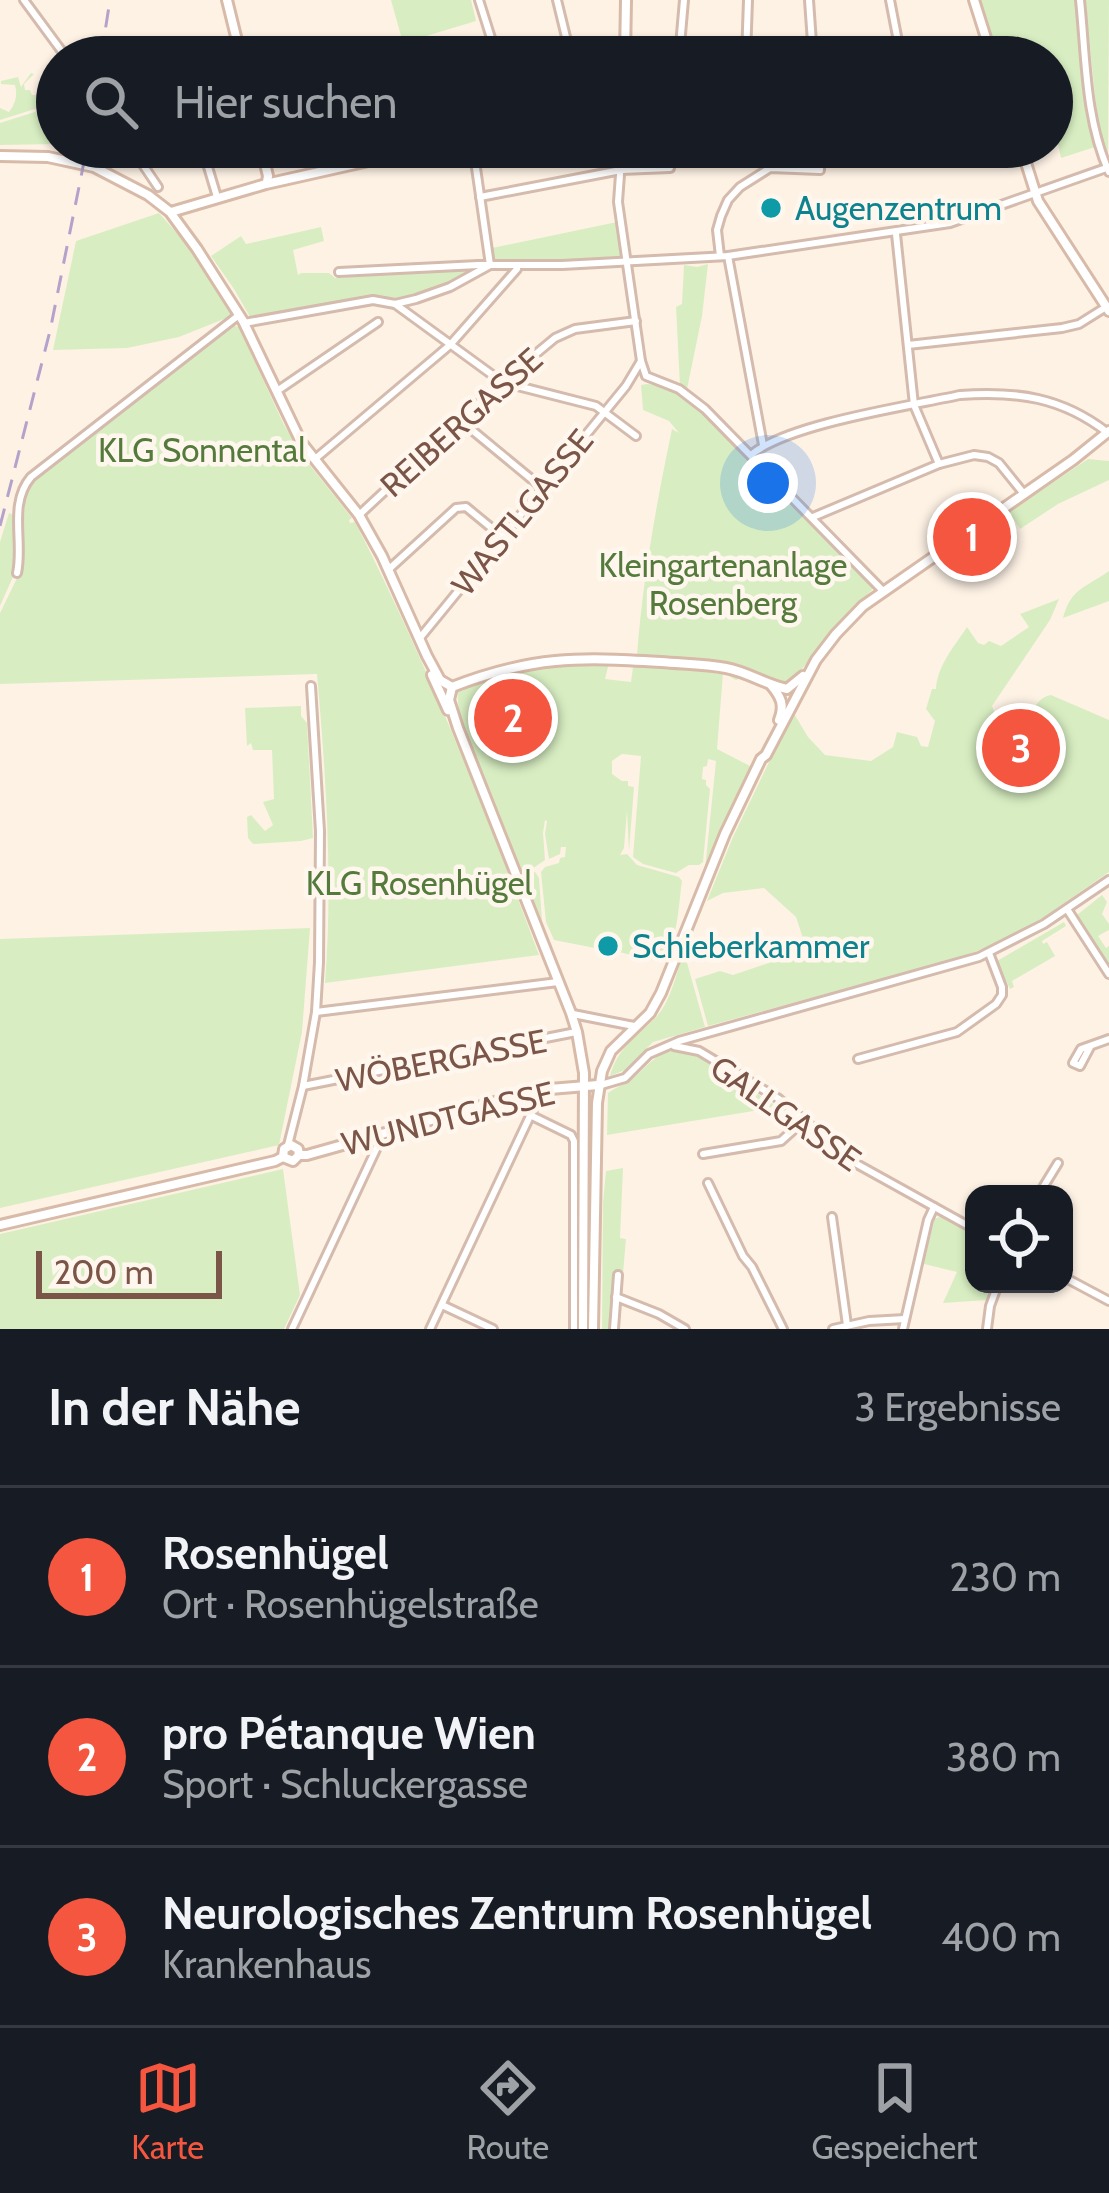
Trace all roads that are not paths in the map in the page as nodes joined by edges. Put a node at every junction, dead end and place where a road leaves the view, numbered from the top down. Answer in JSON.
{"nodes":[{"id":1,"x":24,"y":0,"type":"edge"},
{"id":2,"x":227,"y":0,"type":"edge"},
{"id":3,"x":479,"y":0,"type":"edge"},
{"id":4,"x":557,"y":0,"type":"edge"},
{"id":5,"x":626,"y":0,"type":"edge"},
{"id":6,"x":684,"y":0,"type":"edge"},
{"id":7,"x":748,"y":0,"type":"edge"},
{"id":8,"x":809,"y":0,"type":"edge"},
{"id":9,"x":890,"y":0,"type":"edge"},
{"id":10,"x":974,"y":0,"type":"edge"},
{"id":11,"x":1080,"y":0,"type":"edge"},
{"id":12,"x":51,"y":36,"type":"edge"},
{"id":13,"x":236,"y":36,"type":"edge"},
{"id":14,"x":490,"y":36,"type":"edge"},
{"id":15,"x":564,"y":36,"type":"edge"},
{"id":16,"x":625,"y":36,"type":"edge"},
{"id":17,"x":681,"y":36,"type":"edge"},
{"id":18,"x":747,"y":36,"type":"edge"},
{"id":19,"x":812,"y":36,"type":"edge"},
{"id":20,"x":897,"y":36,"type":"edge"},
{"id":21,"x":985,"y":36,"type":"edge"},
{"id":22,"x":0,"y":156,"type":"edge"},
{"id":23,"x":36,"y":157,"type":"edge"},
{"id":24,"x":96,"y":168,"type":"edge"},
{"id":25,"x":145,"y":168,"type":"edge"},
{"id":26,"x":208,"y":168,"type":"edge"},
{"id":27,"x":266,"y":168,"type":"edge"},
{"id":28,"x":337,"y":168,"type":"edge"},
{"id":29,"x":476,"y":168,"type":"edge"},
{"id":30,"x":670,"y":168,"type":"edge"},
{"id":31,"x":770,"y":168,"type":"joint"},
{"id":32,"x":821,"y":168,"type":"edge"},
{"id":33,"x":1027,"y":168,"type":"edge"},
{"id":34,"x":1108,"y":169,"type":"edge"},
{"id":35,"x":621,"y":170,"type":"junction"},
{"id":36,"x":266,"y":184,"type":"junction"},
{"id":37,"x":158,"y":187,"type":"dead end"},
{"id":38,"x":1035,"y":193,"type":"junction"},
{"id":39,"x":217,"y":197,"type":"junction"},
{"id":40,"x":480,"y":197,"type":"junction"},
{"id":41,"x":170,"y":212,"type":"junction"},
{"id":42,"x":896,"y":232,"type":"junction"},
{"id":43,"x":724,"y":256,"type":"junction"},
{"id":44,"x":626,"y":262,"type":"junction"},
{"id":45,"x":490,"y":265,"type":"junction"},
{"id":46,"x":519,"y":266,"type":"junction"},
{"id":47,"x":339,"y":272,"type":"dead end"},
{"id":48,"x":395,"y":304,"type":"junction"},
{"id":49,"x":1108,"y":309,"type":"edge"},
{"id":50,"x":242,"y":319,"type":"junction"},
{"id":51,"x":636,"y":321,"type":"junction"},
{"id":52,"x":378,"y":322,"type":"dead end"},
{"id":53,"x":450,"y":345,"type":"junction"},
{"id":54,"x":908,"y":345,"type":"junction"},
{"id":55,"x":640,"y":361,"type":"junction"},
{"id":56,"x":646,"y":376,"type":"junction"},
{"id":57,"x":502,"y":382,"type":"junction"},
{"id":58,"x":626,"y":386,"type":"junction"},
{"id":59,"x":277,"y":391,"type":"junction"},
{"id":60,"x":914,"y":405,"type":"junction"},
{"id":61,"x":604,"y":411,"type":"junction"},
{"id":62,"x":461,"y":421,"type":"junction"},
{"id":63,"x":1108,"y":432,"type":"edge"},
{"id":64,"x":636,"y":436,"type":"dead end"},
{"id":65,"x":763,"y":445,"type":"junction"},
{"id":66,"x":751,"y":455,"type":"junction"},
{"id":67,"x":315,"y":459,"type":"junction"},
{"id":68,"x":939,"y":464,"type":"junction"},
{"id":69,"x":541,"y":487,"type":"junction"},
{"id":70,"x":1024,"y":494,"type":"junction"},
{"id":71,"x":359,"y":515,"type":"junction"},
{"id":72,"x":813,"y":518,"type":"junction"},
{"id":73,"x":501,"y":536,"type":"junction"},
{"id":74,"x":388,"y":570,"type":"junction"},
{"id":75,"x":16,"y":573,"type":"dead end"},
{"id":76,"x":883,"y":591,"type":"junction"},
{"id":77,"x":419,"y":639,"type":"junction"},
{"id":78,"x":427,"y":656,"type":"junction"},
{"id":79,"x":816,"y":660,"type":"junction"},
{"id":80,"x":770,"y":685,"type":"junction"},
{"id":81,"x":311,"y":686,"type":"dead end"},
{"id":82,"x":452,"y":687,"type":"junction"},
{"id":83,"x":458,"y":728,"type":"junction"},
{"id":84,"x":761,"y":759,"type":"junction"},
{"id":85,"x":1109,"y":880,"type":"edge"},
{"id":86,"x":1067,"y":909,"type":"junction"},
{"id":87,"x":989,"y":952,"type":"junction"},
{"id":88,"x":1109,"y":974,"type":"edge"},
{"id":89,"x":558,"y":982,"type":"junction"},
{"id":90,"x":316,"y":1012,"type":"junction"},
{"id":91,"x":571,"y":1013,"type":"junction"},
{"id":92,"x":634,"y":1026,"type":"junction"},
{"id":93,"x":578,"y":1032,"type":"junction"},
{"id":94,"x":692,"y":1037,"type":"junction"},
{"id":95,"x":1109,"y":1039,"type":"edge"},
{"id":96,"x":664,"y":1047,"type":"junction"},
{"id":97,"x":1090,"y":1047,"type":"dead end"},
{"id":98,"x":699,"y":1052,"type":"junction"},
{"id":99,"x":858,"y":1059,"type":"dead end"},
{"id":100,"x":598,"y":1085,"type":"junction"},
{"id":101,"x":303,"y":1086,"type":"junction"},
{"id":102,"x":584,"y":1087,"type":"junction"},
{"id":103,"x":538,"y":1090,"type":"junction"},
{"id":104,"x":530,"y":1115,"type":"junction"},
{"id":105,"x":802,"y":1122,"type":"junction"},
{"id":106,"x":379,"y":1134,"type":"junction"},
{"id":107,"x":288,"y":1145,"type":"junction"},
{"id":108,"x":299,"y":1154,"type":"junction"},
{"id":109,"x":703,"y":1154,"type":"dead end"},
{"id":110,"x":284,"y":1157,"type":"junction"},
{"id":111,"x":1058,"y":1163,"type":"dead end"},
{"id":112,"x":708,"y":1183,"type":"dead end"},
{"id":113,"x":1045,"y":1185,"type":"edge"},
{"id":114,"x":934,"y":1207,"type":"junction"},
{"id":115,"x":832,"y":1216,"type":"dead end"},
{"id":116,"x":965,"y":1223,"type":"edge"},
{"id":117,"x":0,"y":1225,"type":"edge"},
{"id":118,"x":618,"y":1275,"type":"dead end"},
{"id":119,"x":1073,"y":1282,"type":"edge"},
{"id":120,"x":995,"y":1293,"type":"edge"},
{"id":121,"x":616,"y":1297,"type":"junction"},
{"id":122,"x":1109,"y":1301,"type":"edge"},
{"id":123,"x":442,"y":1305,"type":"junction"},
{"id":124,"x":904,"y":1324,"type":"edge"},
{"id":125,"x":847,"y":1325,"type":"junction"},
{"id":126,"x":292,"y":1329,"type":"edge"},
{"id":127,"x":430,"y":1329,"type":"edge"},
{"id":128,"x":493,"y":1329,"type":"edge"},
{"id":129,"x":574,"y":1329,"type":"edge"},
{"id":130,"x":583,"y":1329,"type":"edge"},
{"id":131,"x":593,"y":1329,"type":"edge"},
{"id":132,"x":614,"y":1329,"type":"edge"},
{"id":133,"x":685,"y":1329,"type":"edge"},
{"id":134,"x":784,"y":1329,"type":"edge"},
{"id":135,"x":833,"y":1329,"type":"edge"},
{"id":136,"x":987,"y":1329,"type":"edge"}],
"edges":[{"from":1,"to":12,"type":"street"},
{"from":2,"to":13,"type":"main road"},
{"from":3,"to":14,"type":"street"},
{"from":4,"to":15,"type":"street"},
{"from":5,"to":16,"type":"main road"},
{"from":6,"to":17,"type":"street"},
{"from":7,"to":18,"type":"street"},
{"from":8,"to":19,"type":"street"},
{"from":9,"to":20,"type":"street"},
{"from":10,"to":21,"type":"main road"},
{"from":11,"to":34,"type":"street"},
{"from":22,"to":23,"type":"main road"},
{"from":24,"to":41,"type":"main road"},
{"from":25,"to":37,"type":"street"},
{"from":26,"to":39,"type":"street"},
{"from":27,"to":36,"type":"main road"},
{"from":28,"to":36,"type":"main road"},
{"from":29,"to":40,"type":"street"},
{"from":30,"to":35,"type":"street"},
{"from":31,"to":32,"type":"street"},
{"from":31,"to":43,"type":"street"},
{"from":33,"to":38,"type":"main road"},
{"from":34,"to":38,"type":"street"},
{"from":35,"to":40,"type":"street"},
{"from":35,"to":44,"type":"street"},
{"from":36,"to":39,"type":"main road"},
{"from":38,"to":42,"type":"street"},
{"from":38,"to":49,"type":"main road"},
{"from":39,"to":41,"type":"main road"},
{"from":40,"to":45,"type":"street"},
{"from":41,"to":50,"type":"main road"},
{"from":42,"to":43,"type":"street"},
{"from":42,"to":54,"type":"street"},
{"from":43,"to":44,"type":"street"},
{"from":43,"to":65,"type":"street"},
{"from":44,"to":46,"type":"street"},
{"from":44,"to":51,"type":"street"},
{"from":45,"to":46,"type":"street"},
{"from":45,"to":47,"type":"street"},
{"from":45,"to":48,"type":"street"},
{"from":46,"to":53,"type":"street"},
{"from":48,"to":50,"type":"street"},
{"from":48,"to":53,"type":"street"},
{"from":49,"to":54,"type":"street"},
{"from":50,"to":59,"type":"main road"},
{"from":50,"to":75,"type":"street"},
{"from":51,"to":55,"type":"street"},
{"from":51,"to":57,"type":"street","name":"REIBERGASSE"},
{"from":52,"to":59,"type":"street"},
{"from":53,"to":57,"type":"street"},
{"from":53,"to":67,"type":"street"},
{"from":54,"to":60,"type":"street"},
{"from":55,"to":56,"type":"street"},
{"from":55,"to":58,"type":"street","name":"WASTLGASSE"},
{"from":56,"to":58,"type":"street","name":"WASTLGASSE"},
{"from":56,"to":66,"type":"street"},
{"from":57,"to":61,"type":"street"},
{"from":57,"to":62,"type":"street","name":"REIBERGASSE"},
{"from":58,"to":61,"type":"street","name":"WASTLGASSE"},
{"from":59,"to":67,"type":"main road"},
{"from":60,"to":63,"type":"street"},
{"from":60,"to":65,"type":"street"},
{"from":60,"to":68,"type":"street"},
{"from":61,"to":64,"type":"street"},
{"from":61,"to":69,"type":"street","name":"WASTLGASSE"},
{"from":62,"to":69,"type":"street"},
{"from":62,"to":71,"type":"street","name":"REIBERGASSE"},
{"from":63,"to":70,"type":"main road"},
{"from":65,"to":66,"type":"street"},
{"from":66,"to":72,"type":"street"},
{"from":67,"to":71,"type":"main road"},
{"from":68,"to":70,"type":"street"},
{"from":68,"to":72,"type":"street"},
{"from":69,"to":73,"type":"street","name":"WASTLGASSE"},
{"from":70,"to":76,"type":"main road"},
{"from":71,"to":74,"type":"main road"},
{"from":72,"to":76,"type":"street"},
{"from":73,"to":74,"type":"street"},
{"from":73,"to":77,"type":"street","name":"WASTLGASSE"},
{"from":74,"to":77,"type":"main road"},
{"from":76,"to":79,"type":"main road"},
{"from":77,"to":78,"type":"main road"},
{"from":78,"to":82,"type":"main road"},
{"from":78,"to":83,"type":"main road"},
{"from":79,"to":80,"type":"main road"},
{"from":79,"to":84,"type":"main road"},
{"from":80,"to":82,"type":"main road"},
{"from":80,"to":84,"type":"main road"},
{"from":81,"to":90,"type":"street"},
{"from":82,"to":83,"type":"main road"},
{"from":83,"to":89,"type":"main road"},
{"from":84,"to":92,"type":"main road"},
{"from":85,"to":86,"type":"street"},
{"from":86,"to":87,"type":"street"},
{"from":86,"to":88,"type":"street"},
{"from":87,"to":94,"type":"street"},
{"from":87,"to":99,"type":"street"},
{"from":89,"to":90,"type":"street"},
{"from":89,"to":91,"type":"main road"},
{"from":90,"to":101,"type":"street"},
{"from":91,"to":92,"type":"street"},
{"from":91,"to":93,"type":"main road"},
{"from":92,"to":100,"type":"main road"},
{"from":93,"to":101,"type":"street","name":"WÖBERGASSE"},
{"from":93,"to":102,"type":"main road"},
{"from":94,"to":96,"type":"street"},
{"from":94,"to":98,"type":"street"},
{"from":95,"to":97,"type":"street"},
{"from":96,"to":98,"type":"street","name":"GALLGASSE"},
{"from":96,"to":100,"type":"street"},
{"from":98,"to":105,"type":"street","name":"GALLGASSE"},
{"from":100,"to":102,"type":"main road","name":"WUNDTGASSE"},
{"from":100,"to":131,"type":"main road"},
{"from":101,"to":107,"type":"street"},
{"from":102,"to":103,"type":"main road","name":"WUNDTGASSE"},
{"from":102,"to":130,"type":"main road"},
{"from":103,"to":104,"type":"street"},
{"from":103,"to":106,"type":"main road","name":"WUNDTGASSE"},
{"from":104,"to":123,"type":"street"},
{"from":104,"to":129,"type":"street"},
{"from":105,"to":109,"type":"street"},
{"from":105,"to":114,"type":"street","name":"GALLGASSE"},
{"from":106,"to":108,"type":"main road","name":"WUNDTGASSE"},
{"from":106,"to":126,"type":"street"},
{"from":107,"to":108,"type":"main road"},
{"from":107,"to":110,"type":"main road"},
{"from":108,"to":110,"type":"main road"},
{"from":110,"to":117,"type":"main road"},
{"from":111,"to":113,"type":"street"},
{"from":112,"to":134,"type":"street"},
{"from":114,"to":116,"type":"street","name":"GALLGASSE"},
{"from":114,"to":124,"type":"street"},
{"from":115,"to":125,"type":"street"},
{"from":118,"to":121,"type":"street"},
{"from":119,"to":122,"type":"street"},
{"from":120,"to":136,"type":"street"},
{"from":121,"to":132,"type":"street"},
{"from":121,"to":133,"type":"street"},
{"from":123,"to":127,"type":"street"},
{"from":123,"to":128,"type":"street"},
{"from":124,"to":125,"type":"street"},
{"from":125,"to":135,"type":"street"}]}
